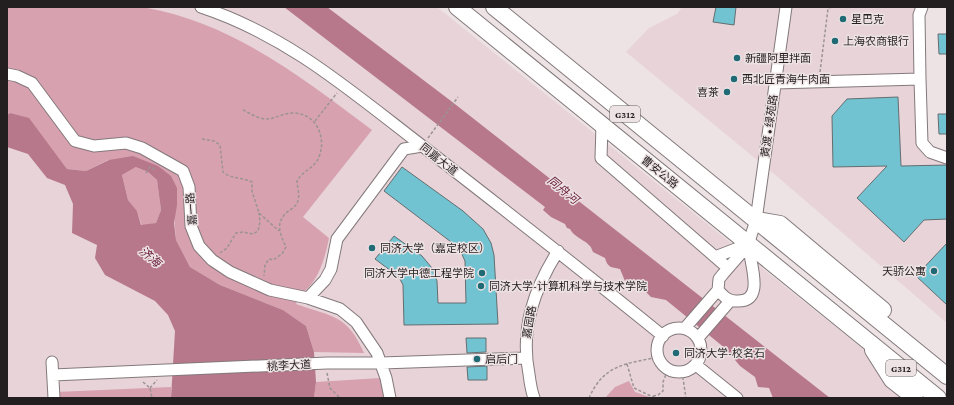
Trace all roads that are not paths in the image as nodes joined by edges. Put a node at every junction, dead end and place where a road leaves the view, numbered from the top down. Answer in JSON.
{"nodes":[{"id":1,"x":201,"y":7,"type":"edge"},
{"id":2,"x":457,"y":7,"type":"edge"},
{"id":3,"x":494,"y":7,"type":"edge"},
{"id":4,"x":786,"y":7,"type":"edge"},
{"id":5,"x":922,"y":7,"type":"edge"},
{"id":6,"x":7,"y":74,"type":"edge"},
{"id":7,"x":920,"y":78,"type":"junction"},
{"id":8,"x":775,"y":83,"type":"junction"},
{"id":9,"x":602,"y":125,"type":"junction"},
{"id":10,"x":422,"y":146,"type":"junction"},
{"id":11,"x":947,"y":158,"type":"edge"},
{"id":12,"x":756,"y":220,"type":"junction"},
{"id":13,"x":749,"y":244,"type":"junction"},
{"id":14,"x":558,"y":251,"type":"junction"},
{"id":15,"x":715,"y":257,"type":"junction"},
{"id":16,"x":728,"y":268,"type":"junction"},
{"id":17,"x":718,"y":290,"type":"junction"},
{"id":18,"x":308,"y":298,"type":"junction"},
{"id":19,"x":730,"y":301,"type":"junction"},
{"id":20,"x":688,"y":325,"type":"junction"},
{"id":21,"x":701,"y":335,"type":"junction"},
{"id":22,"x":663,"y":336,"type":"junction"},
{"id":23,"x":864,"y":337,"type":"junction"},
{"id":24,"x":526,"y":358,"type":"junction"},
{"id":25,"x":52,"y":362,"type":"dead end"},
{"id":26,"x":947,"y":363,"type":"edge"},
{"id":27,"x":382,"y":364,"type":"junction"},
{"id":28,"x":696,"y":365,"type":"junction"},
{"id":29,"x":53,"y":375,"type":"junction"},
{"id":30,"x":947,"y":376,"type":"edge"},
{"id":31,"x":54,"y":398,"type":"edge"},
{"id":32,"x":390,"y":398,"type":"edge"},
{"id":33,"x":534,"y":398,"type":"edge"},
{"id":34,"x":737,"y":398,"type":"edge"},
{"id":35,"x":915,"y":398,"type":"edge"},
{"id":36,"x":938,"y":398,"type":"edge"}],
"edges":[{"from":1,"to":10,"type":"street","name":"同嘉大道"},
{"from":2,"to":9,"type":"highway","name":"曹安公路","number":"G312"},
{"from":3,"to":12,"type":"highway","name":"曹安公路","number":"G312"},
{"from":4,"to":8,"type":"street","name":"黄渡 • 绿苑路"},
{"from":5,"to":7,"type":"street"},
{"from":6,"to":18,"type":"street","name":"嘉一路"},
{"from":7,"to":8,"type":"street"},
{"from":7,"to":11,"type":"street"},
{"from":8,"to":12,"type":"street","name":"黄渡 • 绿苑路"},
{"from":9,"to":13,"type":"highway","name":"曹安公路","number":"G312"},
{"from":9,"to":15,"type":"street"},
{"from":10,"to":14,"type":"street","name":"同嘉大道"},
{"from":10,"to":18,"type":"street"},
{"from":12,"to":13,"type":"street","name":"黄渡 • 绿苑路"},
{"from":12,"to":26,"type":"highway","name":"曹安公路","number":"G312"},
{"from":12,"to":30,"type":"highway","name":"曹安公路","number":"G312"},
{"from":13,"to":15,"type":"street"},
{"from":13,"to":16,"type":"street"},
{"from":13,"to":19,"type":"street"},
{"from":13,"to":23,"type":"highway","name":"曹安公路","number":"G312"},
{"from":14,"to":22,"type":"street","name":"同嘉大道"},
{"from":14,"to":24,"type":"street","name":"嘉园路"},
{"from":15,"to":16,"type":"street"},
{"from":16,"to":17,"type":"street"},
{"from":17,"to":19,"type":"street"},
{"from":17,"to":20,"type":"street"},
{"from":18,"to":27,"type":"street","name":"嘉一路"},
{"from":19,"to":21,"type":"street"},
{"from":20,"to":21,"type":"street"},
{"from":20,"to":22,"type":"street"},
{"from":21,"to":28,"type":"street"},
{"from":22,"to":28,"type":"street"},
{"from":23,"to":35,"type":"highway","name":"曹安公路","number":"G312"},
{"from":23,"to":36,"type":"highway","name":"曹安公路","number":"G312"},
{"from":24,"to":27,"type":"street","name":"桃李大道"},
{"from":24,"to":33,"type":"street","name":"嘉园路"},
{"from":25,"to":29,"type":"street"},
{"from":27,"to":29,"type":"street","name":"桃李大道"},
{"from":27,"to":32,"type":"street","name":"嘉一路"},
{"from":28,"to":34,"type":"street"},
{"from":29,"to":31,"type":"street"}]}
